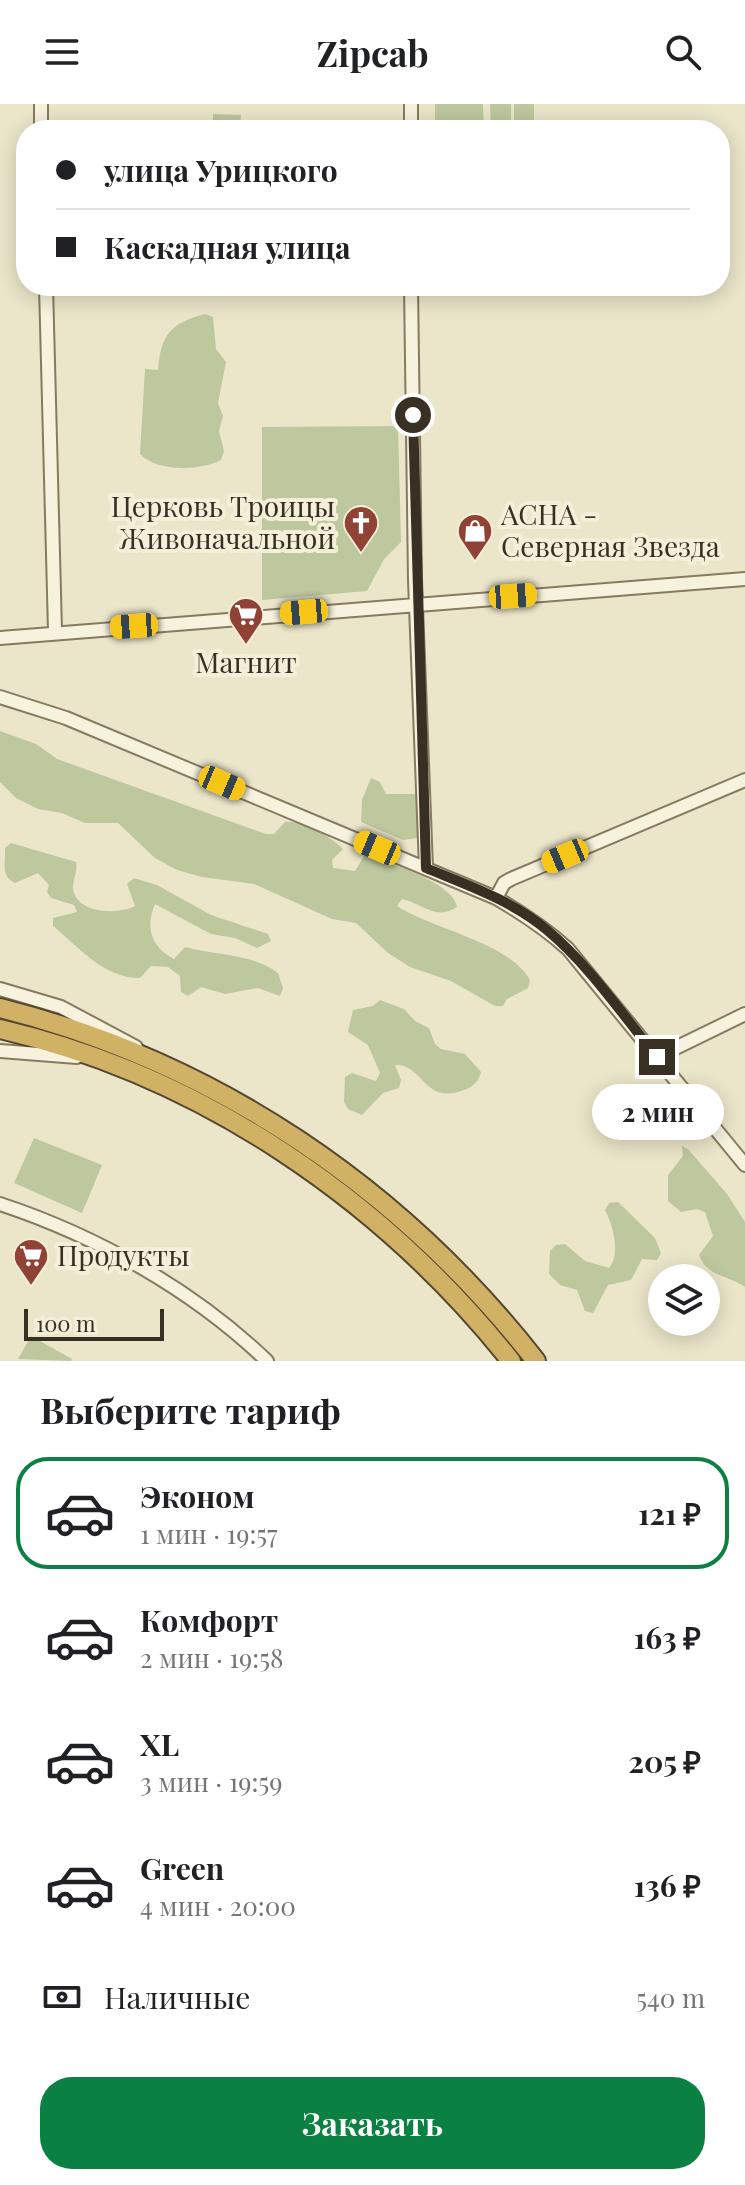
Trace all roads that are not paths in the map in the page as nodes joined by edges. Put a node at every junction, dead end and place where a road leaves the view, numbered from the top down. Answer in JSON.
{"nodes":[{"id":1,"x":46,"y":296,"type":"edge"},
{"id":2,"x":411,"y":296,"type":"edge"},
{"id":3,"x":745,"y":579,"type":"edge"},
{"id":4,"x":417,"y":604,"type":"junction"},
{"id":5,"x":55,"y":631,"type":"junction"},
{"id":6,"x":0,"y":638,"type":"edge"},
{"id":7,"x":0,"y":697,"type":"edge"},
{"id":8,"x":745,"y":780,"type":"edge"},
{"id":9,"x":426,"y":868,"type":"junction"},
{"id":10,"x":496,"y":898,"type":"junction"},
{"id":11,"x":0,"y":989,"type":"edge"},
{"id":12,"x":0,"y":1008,"type":"edge"},
{"id":13,"x":745,"y":1014,"type":"edge"},
{"id":14,"x":0,"y":1029,"type":"edge"},
{"id":15,"x":0,"y":1051,"type":"edge"},
{"id":16,"x":657,"y":1057,"type":"junction"},
{"id":17,"x":106,"y":1061,"type":"junction"},
{"id":18,"x":166,"y":1065,"type":"junction"},
{"id":19,"x":745,"y":1165,"type":"edge"},
{"id":20,"x":0,"y":1204,"type":"edge"},
{"id":21,"x":267,"y":1361,"type":"edge"},
{"id":22,"x":511,"y":1361,"type":"edge"},
{"id":23,"x":536,"y":1361,"type":"edge"}],
"edges":[{"from":1,"to":5,"type":"street"},
{"from":2,"to":4,"type":"street"},
{"from":3,"to":4,"type":"street"},
{"from":4,"to":5,"type":"street"},
{"from":4,"to":9,"type":"street"},
{"from":5,"to":6,"type":"street"},
{"from":7,"to":9,"type":"street"},
{"from":8,"to":10,"type":"street"},
{"from":9,"to":10,"type":"street"},
{"from":10,"to":16,"type":"street"},
{"from":11,"to":18,"type":"street"},
{"from":12,"to":18,"type":"highway"},
{"from":13,"to":16,"type":"street"},
{"from":14,"to":17,"type":"highway"},
{"from":15,"to":17,"type":"street"},
{"from":16,"to":19,"type":"street"},
{"from":17,"to":22,"type":"highway"},
{"from":18,"to":23,"type":"highway"},
{"from":20,"to":21,"type":"street"}]}
